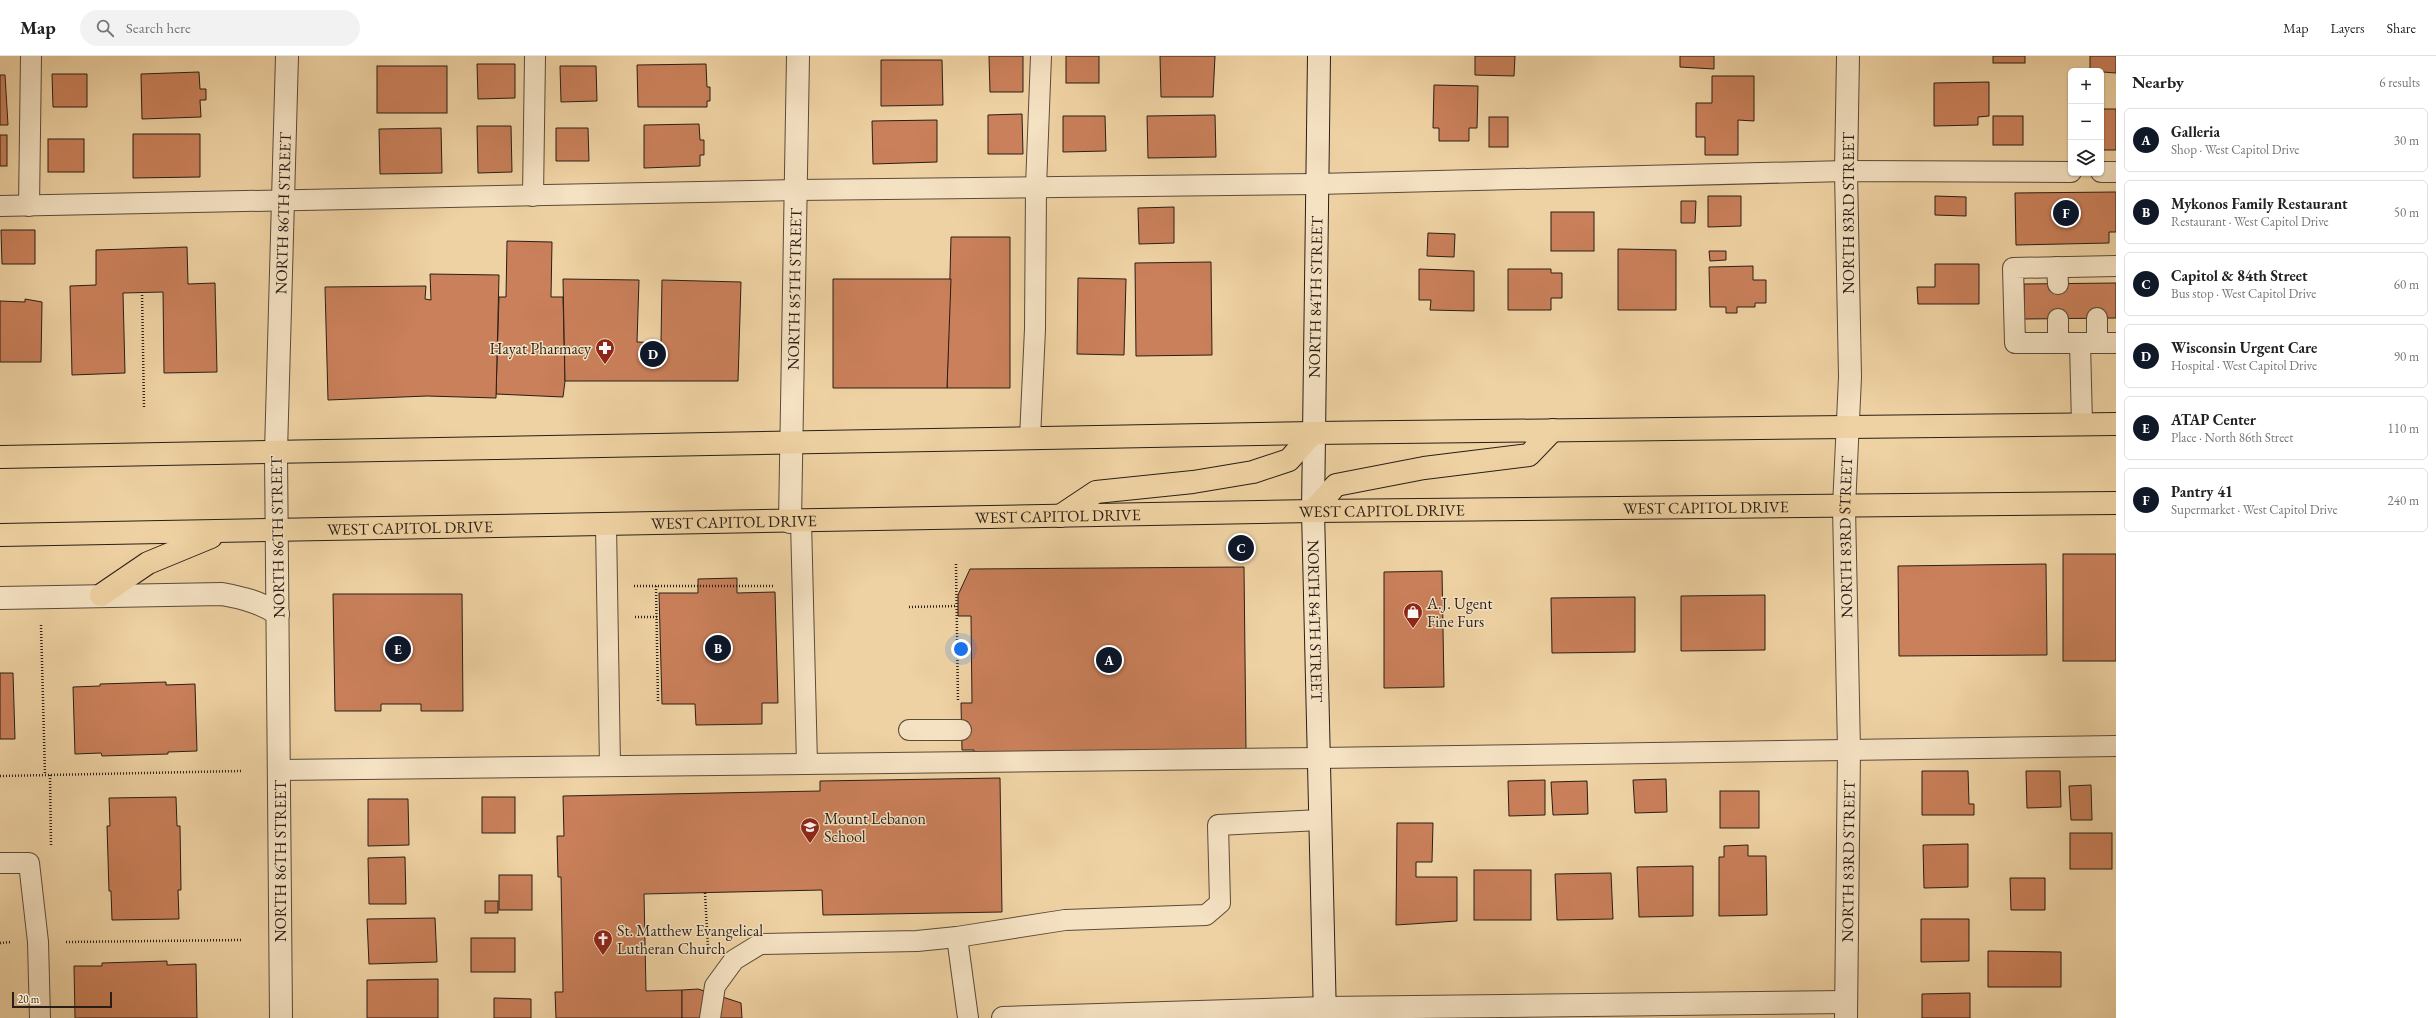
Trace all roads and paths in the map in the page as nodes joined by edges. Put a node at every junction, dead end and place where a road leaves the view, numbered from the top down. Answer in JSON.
{"nodes":[{"id":1,"x":30,"y":56,"type":"edge"},
{"id":2,"x":287,"y":56,"type":"edge"},
{"id":3,"x":535,"y":56,"type":"edge"},
{"id":4,"x":798,"y":56,"type":"edge"},
{"id":5,"x":1041,"y":56,"type":"edge"},
{"id":6,"x":1319,"y":56,"type":"edge"},
{"id":7,"x":1848,"y":56,"type":"edge"},
{"id":8,"x":1846,"y":172,"type":"junction"},
{"id":9,"x":2068,"y":172,"type":"edge"},
{"id":10,"x":2104,"y":172,"type":"edge"},
{"id":11,"x":2116,"y":172,"type":"edge"},
{"id":12,"x":1317,"y":184,"type":"junction"},
{"id":13,"x":1036,"y":187,"type":"junction"},
{"id":14,"x":797,"y":190,"type":"junction"},
{"id":15,"x":533,"y":196,"type":"junction"},
{"id":16,"x":284,"y":202,"type":"junction"},
{"id":17,"x":0,"y":206,"type":"edge"},
{"id":18,"x":29,"y":206,"type":"junction"},
{"id":19,"x":2103,"y":272,"type":"edge"},
{"id":20,"x":142,"y":292,"type":"dead end"},
{"id":21,"x":2097,"y":318,"type":"dead end"},
{"id":22,"x":2058,"y":319,"type":"dead end"},
{"id":23,"x":2058,"y":343,"type":"junction"},
{"id":24,"x":2098,"y":343,"type":"edge"},
{"id":25,"x":144,"y":407,"type":"dead end"},
{"id":26,"x":2082,"y":424,"type":"junction"},
{"id":27,"x":2116,"y":424,"type":"edge"},
{"id":28,"x":1849,"y":426,"type":"junction"},
{"id":29,"x":1553,"y":430,"type":"junction"},
{"id":30,"x":1312,"y":433,"type":"junction"},
{"id":31,"x":1030,"y":438,"type":"junction"},
{"id":32,"x":791,"y":443,"type":"junction"},
{"id":33,"x":276,"y":452,"type":"junction"},
{"id":34,"x":0,"y":457,"type":"edge"},
{"id":35,"x":2116,"y":503,"type":"edge"},
{"id":36,"x":1844,"y":507,"type":"junction"},
{"id":37,"x":1312,"y":511,"type":"junction"},
{"id":38,"x":1060,"y":516,"type":"junction"},
{"id":39,"x":796,"y":522,"type":"junction"},
{"id":40,"x":606,"y":525,"type":"junction"},
{"id":41,"x":228,"y":531,"type":"junction"},
{"id":42,"x":277,"y":531,"type":"junction"},
{"id":43,"x":0,"y":535,"type":"edge"},
{"id":44,"x":956,"y":564,"type":"dead end"},
{"id":45,"x":656,"y":585,"type":"junction"},
{"id":46,"x":628,"y":586,"type":"dead end"},
{"id":47,"x":101,"y":595,"type":"junction"},
{"id":48,"x":804,"y":596,"type":"junction"},
{"id":49,"x":0,"y":598,"type":"edge"},
{"id":50,"x":957,"y":606,"type":"junction"},
{"id":51,"x":908,"y":607,"type":"dead end"},
{"id":52,"x":278,"y":614,"type":"junction"},
{"id":53,"x":41,"y":625,"type":"dead end"},
{"id":54,"x":658,"y":701,"type":"dead end"},
{"id":55,"x":958,"y":701,"type":"dead end"},
{"id":56,"x":909,"y":730,"type":"dead end"},
{"id":57,"x":961,"y":730,"type":"dead end"},
{"id":58,"x":2116,"y":746,"type":"edge"},
{"id":59,"x":1849,"y":750,"type":"junction"},
{"id":60,"x":1319,"y":758,"type":"junction"},
{"id":61,"x":807,"y":764,"type":"junction"},
{"id":62,"x":610,"y":766,"type":"junction"},
{"id":63,"x":279,"y":770,"type":"junction"},
{"id":64,"x":241,"y":771,"type":"dead end"},
{"id":65,"x":44,"y":775,"type":"junction"},
{"id":66,"x":0,"y":776,"type":"edge"},
{"id":67,"x":1320,"y":820,"type":"junction"},
{"id":68,"x":0,"y":863,"type":"edge"},
{"id":69,"x":705,"y":893,"type":"dead end"},
{"id":70,"x":957,"y":937,"type":"junction"},
{"id":71,"x":242,"y":940,"type":"dead end"},
{"id":72,"x":38,"y":942,"type":"junction"},
{"id":73,"x":0,"y":943,"type":"edge"},
{"id":74,"x":709,"y":952,"type":"dead end"},
{"id":75,"x":1846,"y":1010,"type":"edge"},
{"id":76,"x":1325,"y":1013,"type":"edge"},
{"id":77,"x":40,"y":1018,"type":"edge"},
{"id":78,"x":281,"y":1018,"type":"edge"},
{"id":79,"x":710,"y":1018,"type":"edge"},
{"id":80,"x":968,"y":1018,"type":"edge"},
{"id":81,"x":1003,"y":1018,"type":"edge"}],
"edges":[{"from":1,"to":18,"type":"lane"},
{"from":2,"to":16,"type":"street","name":"NORTH 86TH STREET"},
{"from":3,"to":15,"type":"lane"},
{"from":4,"to":14,"type":"street","name":"NORTH 85TH STREET"},
{"from":5,"to":13,"type":"lane"},
{"from":6,"to":12,"type":"street","name":"NORTH 84TH STREET"},
{"from":7,"to":8,"type":"street","name":"NORTH 83RD STREET"},
{"from":8,"to":9,"type":"lane"},
{"from":8,"to":12,"type":"lane"},
{"from":8,"to":28,"type":"street","name":"NORTH 83RD STREET"},
{"from":10,"to":11,"type":"lane"},
{"from":12,"to":13,"type":"lane"},
{"from":12,"to":30,"type":"street","name":"NORTH 84TH STREET"},
{"from":13,"to":14,"type":"lane"},
{"from":13,"to":31,"type":"lane"},
{"from":14,"to":15,"type":"lane"},
{"from":14,"to":32,"type":"street","name":"NORTH 85TH STREET"},
{"from":15,"to":16,"type":"lane"},
{"from":16,"to":18,"type":"lane"},
{"from":16,"to":33,"type":"street","name":"NORTH 86TH STREET"},
{"from":17,"to":18,"type":"lane"},
{"from":19,"to":23,"type":"lane"},
{"from":20,"to":25,"type":"path"},
{"from":21,"to":24,"type":"lane"},
{"from":22,"to":23,"type":"lane"},
{"from":23,"to":24,"type":"lane"},
{"from":24,"to":26,"type":"lane"},
{"from":26,"to":27,"type":"main road"},
{"from":26,"to":28,"type":"main road"},
{"from":28,"to":29,"type":"main road"},
{"from":28,"to":36,"type":"street","name":"NORTH 83RD STREET"},
{"from":29,"to":30,"type":"main road"},
{"from":29,"to":37,"type":"main road"},
{"from":30,"to":31,"type":"main road"},
{"from":30,"to":37,"type":"street","name":"NORTH 84TH STREET"},
{"from":30,"to":38,"type":"main road"},
{"from":31,"to":32,"type":"main road"},
{"from":32,"to":33,"type":"main road"},
{"from":32,"to":39,"type":"street","name":"NORTH 85TH STREET"},
{"from":33,"to":34,"type":"main road"},
{"from":33,"to":42,"type":"street","name":"NORTH 86TH STREET"},
{"from":35,"to":36,"type":"main road","name":"WEST CAPITOL DRIVE"},
{"from":36,"to":37,"type":"main road","name":"WEST CAPITOL DRIVE"},
{"from":36,"to":59,"type":"street","name":"NORTH 83RD STREET"},
{"from":37,"to":38,"type":"main road","name":"WEST CAPITOL DRIVE"},
{"from":37,"to":60,"type":"street","name":"NORTH 84TH STREET"},
{"from":38,"to":39,"type":"main road","name":"WEST CAPITOL DRIVE"},
{"from":39,"to":40,"type":"main road","name":"WEST CAPITOL DRIVE"},
{"from":39,"to":48,"type":"lane"},
{"from":40,"to":42,"type":"main road","name":"WEST CAPITOL DRIVE"},
{"from":40,"to":62,"type":"lane"},
{"from":41,"to":42,"type":"main road","name":"WEST CAPITOL DRIVE"},
{"from":41,"to":43,"type":"main road","name":"WEST CAPITOL DRIVE"},
{"from":41,"to":47,"type":"main road"},
{"from":42,"to":52,"type":"street","name":"NORTH 86TH STREET"},
{"from":44,"to":50,"type":"path"},
{"from":45,"to":46,"type":"path"},
{"from":45,"to":48,"type":"path"},
{"from":45,"to":54,"type":"path"},
{"from":47,"to":49,"type":"street"},
{"from":47,"to":52,"type":"street"},
{"from":48,"to":61,"type":"lane"},
{"from":50,"to":51,"type":"path"},
{"from":50,"to":55,"type":"path"},
{"from":52,"to":63,"type":"street","name":"NORTH 86TH STREET"},
{"from":53,"to":65,"type":"path"},
{"from":56,"to":57,"type":"lane"},
{"from":58,"to":59,"type":"lane"},
{"from":59,"to":60,"type":"lane"},
{"from":59,"to":75,"type":"street","name":"NORTH 83RD STREET"},
{"from":60,"to":61,"type":"lane"},
{"from":60,"to":67,"type":"street","name":"NORTH 84TH STREET"},
{"from":61,"to":62,"type":"lane"},
{"from":62,"to":63,"type":"lane"},
{"from":63,"to":78,"type":"street","name":"NORTH 86TH STREET"},
{"from":64,"to":65,"type":"path"},
{"from":65,"to":66,"type":"path"},
{"from":67,"to":70,"type":"lane"},
{"from":67,"to":76,"type":"street","name":"NORTH 84TH STREET"},
{"from":68,"to":72,"type":"lane"},
{"from":69,"to":74,"type":"path"},
{"from":70,"to":79,"type":"lane"},
{"from":70,"to":80,"type":"lane"},
{"from":71,"to":72,"type":"path"},
{"from":72,"to":73,"type":"path"},
{"from":72,"to":77,"type":"lane"},
{"from":75,"to":76,"type":"street"},
{"from":76,"to":81,"type":"street"}]}
